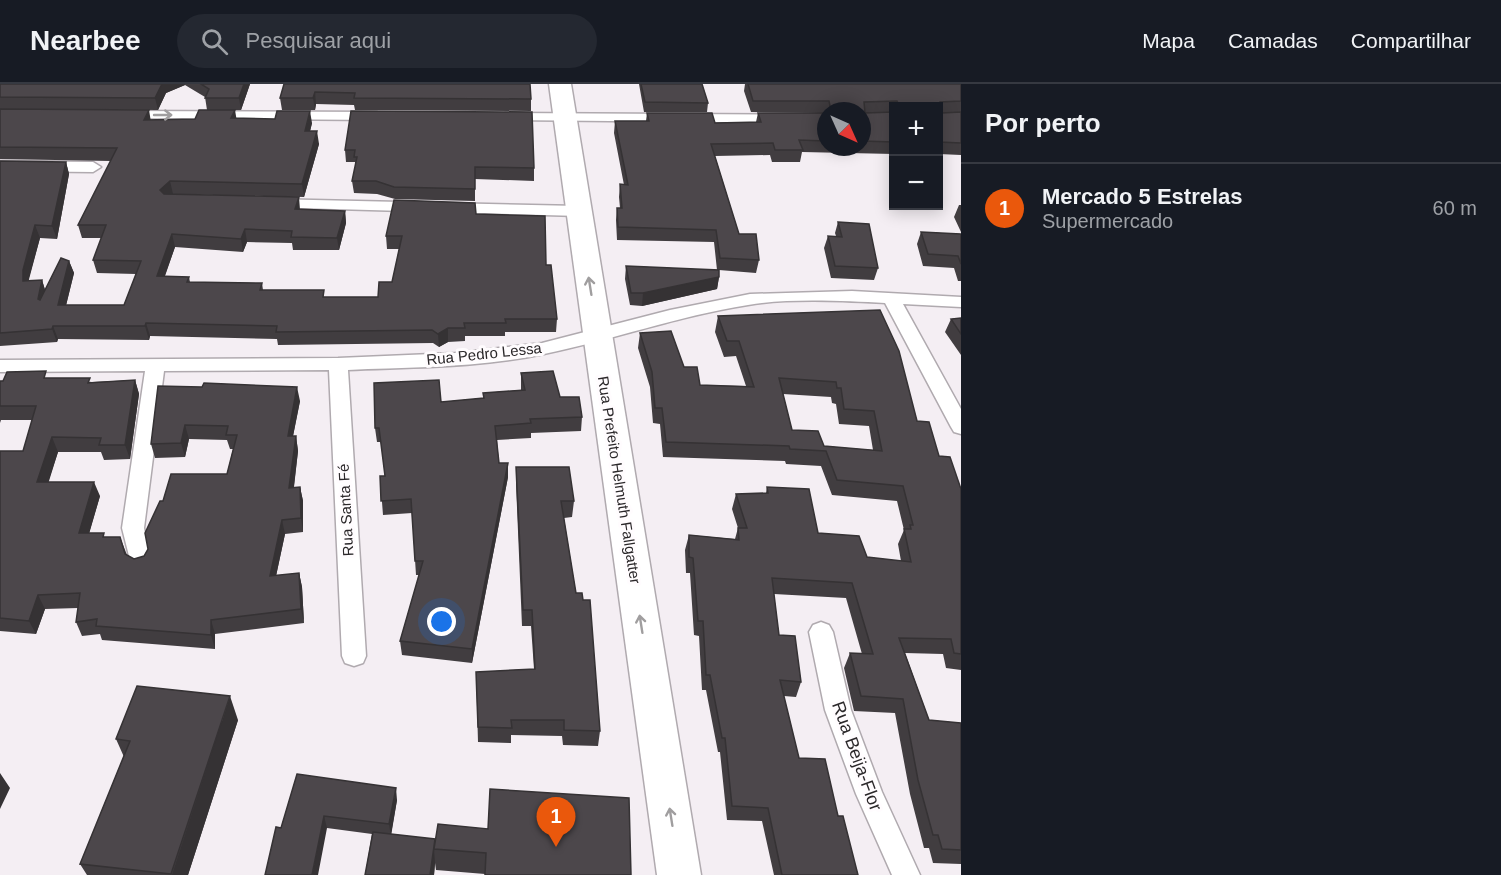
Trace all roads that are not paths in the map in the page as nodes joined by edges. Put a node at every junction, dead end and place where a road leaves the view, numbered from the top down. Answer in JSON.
{"nodes":[{"id":1,"x":560,"y":84,"type":"edge"},
{"id":2,"x":106,"y":115,"type":"edge"},
{"id":3,"x":388,"y":116,"type":"edge"},
{"id":4,"x":494,"y":117,"type":"edge"},
{"id":5,"x":565,"y":117,"type":"junction"},
{"id":6,"x":817,"y":119,"type":"edge"},
{"id":7,"x":0,"y":166,"type":"edge"},
{"id":8,"x":93,"y":167,"type":"dead end"},
{"id":9,"x":256,"y":203,"type":"edge"},
{"id":10,"x":579,"y":211,"type":"junction"},
{"id":11,"x":891,"y":298,"type":"junction"},
{"id":12,"x":961,"y":302,"type":"edge"},
{"id":13,"x":597,"y":334,"type":"junction"},
{"id":14,"x":339,"y":364,"type":"junction"},
{"id":15,"x":154,"y":365,"type":"junction"},
{"id":16,"x":0,"y":366,"type":"edge"},
{"id":17,"x":961,"y":427,"type":"edge"},
{"id":18,"x":140,"y":562,"type":"edge"},
{"id":19,"x":821,"y":632,"type":"dead end"},
{"id":20,"x":354,"y":656,"type":"dead end"},
{"id":21,"x":679,"y":875,"type":"edge"},
{"id":22,"x":906,"y":875,"type":"edge"}],
"edges":[{"from":1,"to":5,"type":"main road","name":"Rua Prefeito Helmuth Fallgatter"},
{"from":2,"to":3,"type":"street","one_way":true},
{"from":4,"to":5,"type":"street"},
{"from":5,"to":6,"type":"street"},
{"from":5,"to":10,"type":"main road","name":"Rua Prefeito Helmuth Fallgatter"},
{"from":7,"to":8,"type":"street"},
{"from":9,"to":10,"type":"street"},
{"from":13,"to":10,"type":"main road","name":"Rua Prefeito Helmuth Fallgatter","one_way":true},
{"from":11,"to":12,"type":"street","name":"Rua Pedro Lessa"},
{"from":11,"to":13,"type":"street","name":"Rua Pedro Lessa"},
{"from":11,"to":17,"type":"street"},
{"from":13,"to":14,"type":"street","name":"Rua Pedro Lessa"},
{"from":21,"to":13,"type":"main road","name":"Rua Prefeito Helmuth Fallgatter","one_way":true},
{"from":14,"to":15,"type":"street","name":"Rua Pedro Lessa"},
{"from":14,"to":20,"type":"street","name":"Rua Santa Fé"},
{"from":15,"to":16,"type":"street","name":"Rua Pedro Lessa"},
{"from":15,"to":18,"type":"street"},
{"from":19,"to":22,"type":"street","name":"Rua Beija-Flor"}]}
